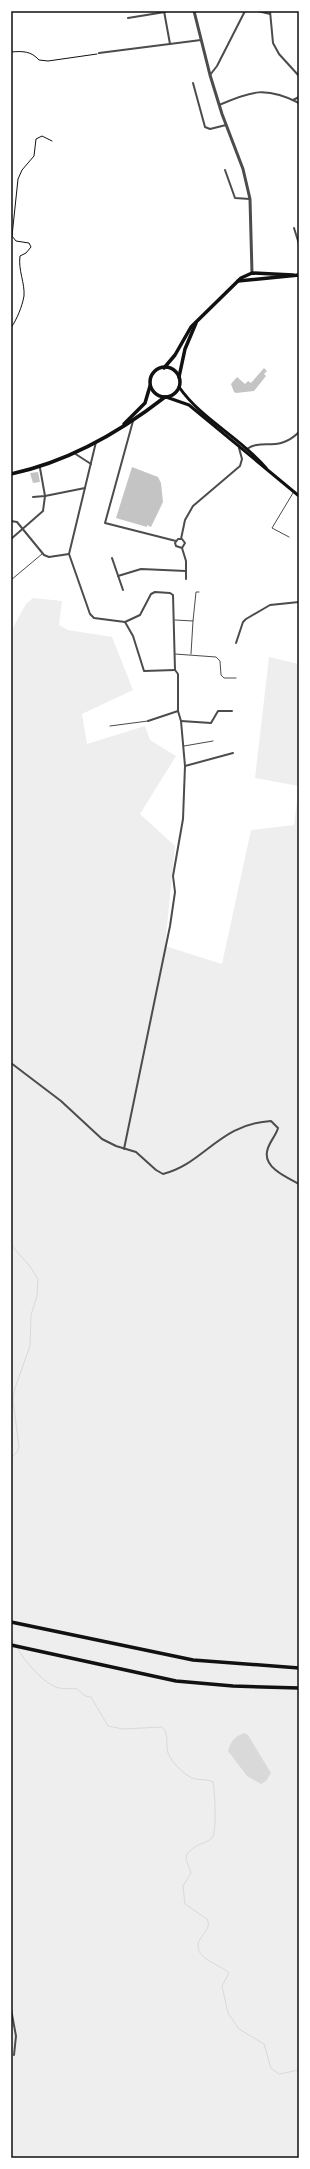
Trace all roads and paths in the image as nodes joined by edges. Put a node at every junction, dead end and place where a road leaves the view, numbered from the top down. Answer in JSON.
{"nodes":[{"id":1,"x":164,"y":11,"type":"edge"},
{"id":2,"x":194,"y":11,"type":"edge"},
{"id":3,"x":245,"y":11,"type":"edge"},
{"id":4,"x":258,"y":11,"type":"edge"},
{"id":5,"x":270,"y":11,"type":"edge"},
{"id":6,"x":270,"y":14,"type":"junction"},
{"id":7,"x":128,"y":18,"type":"dead end"},
{"id":8,"x":202,"y":40,"type":"junction"},
{"id":9,"x":170,"y":44,"type":"junction"},
{"id":10,"x":11,"y":52,"type":"edge"},
{"id":11,"x":99,"y":53,"type":"joint"},
{"id":12,"x":210,"y":75,"type":"junction"},
{"id":13,"x":299,"y":76,"type":"edge"},
{"id":14,"x":193,"y":83,"type":"dead end"},
{"id":15,"x":299,"y":97,"type":"edge"},
{"id":16,"x":293,"y":100,"type":"junction"},
{"id":17,"x":299,"y":103,"type":"edge"},
{"id":18,"x":219,"y":105,"type":"junction"},
{"id":19,"x":226,"y":125,"type":"junction"},
{"id":20,"x":52,"y":140,"type":"dead end"},
{"id":21,"x":225,"y":170,"type":"dead end"},
{"id":22,"x":250,"y":199,"type":"junction"},
{"id":23,"x":294,"y":228,"type":"dead end"},
{"id":24,"x":299,"y":244,"type":"edge"},
{"id":25,"x":252,"y":273,"type":"junction"},
{"id":26,"x":293,"y":275,"type":"junction"},
{"id":27,"x":299,"y":275,"type":"edge"},
{"id":28,"x":244,"y":280,"type":"junction"},
{"id":29,"x":237,"y":281,"type":"junction"},
{"id":30,"x":197,"y":321,"type":"junction"},
{"id":31,"x":11,"y":328,"type":"edge"},
{"id":32,"x":164,"y":368,"type":"junction"},
{"id":33,"x":179,"y":377,"type":"junction"},
{"id":34,"x":151,"y":384,"type":"junction"},
{"id":35,"x":179,"y":387,"type":"junction"},
{"id":36,"x":166,"y":397,"type":"junction"},
{"id":37,"x":133,"y":421,"type":"junction"},
{"id":38,"x":121,"y":427,"type":"junction"},
{"id":39,"x":299,"y":432,"type":"edge"},
{"id":40,"x":97,"y":440,"type":"junction"},
{"id":41,"x":232,"y":440,"type":"junction"},
{"id":42,"x":239,"y":447,"type":"junction"},
{"id":43,"x":247,"y":449,"type":"junction"},
{"id":44,"x":74,"y":453,"type":"junction"},
{"id":45,"x":91,"y":464,"type":"junction"},
{"id":46,"x":40,"y":468,"type":"junction"},
{"id":47,"x":267,"y":469,"type":"junction"},
{"id":48,"x":11,"y":474,"type":"edge"},
{"id":49,"x":85,"y":488,"type":"junction"},
{"id":50,"x":294,"y":491,"type":"junction"},
{"id":51,"x":45,"y":496,"type":"junction"},
{"id":52,"x":299,"y":496,"type":"edge"},
{"id":53,"x":33,"y":497,"type":"dead end"},
{"id":54,"x":11,"y":521,"type":"edge"},
{"id":55,"x":23,"y":529,"type":"junction"},
{"id":56,"x":288,"y":537,"type":"dead end"},
{"id":57,"x":11,"y":539,"type":"edge"},
{"id":58,"x":181,"y":539,"type":"junction"},
{"id":59,"x":176,"y":542,"type":"junction"},
{"id":60,"x":182,"y":548,"type":"junction"},
{"id":61,"x":43,"y":554,"type":"junction"},
{"id":62,"x":69,"y":554,"type":"junction"},
{"id":63,"x":112,"y":558,"type":"dead end"},
{"id":64,"x":186,"y":571,"type":"junction"},
{"id":65,"x":118,"y":576,"type":"junction"},
{"id":66,"x":11,"y":580,"type":"edge"},
{"id":67,"x":186,"y":580,"type":"dead end"},
{"id":68,"x":123,"y":590,"type":"dead end"},
{"id":69,"x":199,"y":592,"type":"dead end"},
{"id":70,"x":299,"y":602,"type":"edge"},
{"id":71,"x":174,"y":620,"type":"junction"},
{"id":72,"x":193,"y":621,"type":"junction"},
{"id":73,"x":125,"y":622,"type":"junction"},
{"id":74,"x":236,"y":643,"type":"dead end"},
{"id":75,"x":175,"y":654,"type":"junction"},
{"id":76,"x":191,"y":655,"type":"junction"},
{"id":77,"x":175,"y":670,"type":"junction"},
{"id":78,"x":236,"y":678,"type":"dead end"},
{"id":79,"x":178,"y":711,"type":"junction"},
{"id":80,"x":232,"y":711,"type":"dead end"},
{"id":81,"x":148,"y":720,"type":"joint"},
{"id":82,"x":181,"y":721,"type":"junction"},
{"id":83,"x":110,"y":726,"type":"dead end"},
{"id":84,"x":213,"y":741,"type":"dead end"},
{"id":85,"x":183,"y":746,"type":"junction"},
{"id":86,"x":233,"y":753,"type":"dead end"},
{"id":87,"x":185,"y":766,"type":"junction"},
{"id":88,"x":11,"y":1063,"type":"edge"},
{"id":89,"x":124,"y":1148,"type":"junction"},
{"id":90,"x":299,"y":1184,"type":"edge"},
{"id":91,"x":11,"y":1622,"type":"edge"},
{"id":92,"x":11,"y":1645,"type":"edge"},
{"id":93,"x":299,"y":1668,"type":"edge"},
{"id":94,"x":299,"y":1688,"type":"edge"},
{"id":95,"x":11,"y":2009,"type":"edge"},
{"id":96,"x":14,"y":2055,"type":"dead end"}],
"edges":[{"from":1,"to":7,"type":"street"},
{"from":1,"to":9,"type":"street"},
{"from":2,"to":8,"type":"street"},
{"from":3,"to":12,"type":"street"},
{"from":4,"to":6,"type":"street"},
{"from":5,"to":6,"type":"street"},
{"from":6,"to":13,"type":"street"},
{"from":8,"to":9,"type":"street"},
{"from":8,"to":12,"type":"street"},
{"from":9,"to":11,"type":"street"},
{"from":10,"to":11,"type":"path"},
{"from":12,"to":18,"type":"street"},
{"from":14,"to":19,"type":"street"},
{"from":15,"to":16,"type":"street"},
{"from":16,"to":17,"type":"street"},
{"from":16,"to":18,"type":"street"},
{"from":18,"to":19,"type":"street"},
{"from":19,"to":22,"type":"street"},
{"from":20,"to":31,"type":"path"},
{"from":21,"to":22,"type":"street"},
{"from":22,"to":25,"type":"street"},
{"from":23,"to":24,"type":"street"},
{"from":25,"to":26,"type":"main road"},
{"from":25,"to":28,"type":"main road"},
{"from":25,"to":29,"type":"main road"},
{"from":26,"to":27,"type":"main road"},
{"from":26,"to":28,"type":"main road"},
{"from":28,"to":29,"type":"main road"},
{"from":29,"to":30,"type":"main road"},
{"from":30,"to":32,"type":"main road"},
{"from":30,"to":33,"type":"main road"},
{"from":32,"to":33,"type":"main road"},
{"from":32,"to":34,"type":"main road"},
{"from":33,"to":35,"type":"main road"},
{"from":34,"to":36,"type":"main road"},
{"from":34,"to":38,"type":"main road"},
{"from":35,"to":36,"type":"main road"},
{"from":35,"to":43,"type":"main road"},
{"from":36,"to":37,"type":"main road"},
{"from":36,"to":41,"type":"main road"},
{"from":37,"to":38,"type":"main road"},
{"from":37,"to":59,"type":"street"},
{"from":38,"to":40,"type":"main road"},
{"from":39,"to":43,"type":"street"},
{"from":40,"to":44,"type":"main road"},
{"from":40,"to":45,"type":"street"},
{"from":41,"to":42,"type":"main road"},
{"from":41,"to":43,"type":"main road"},
{"from":42,"to":47,"type":"main road"},
{"from":42,"to":58,"type":"street"},
{"from":43,"to":47,"type":"main road"},
{"from":44,"to":45,"type":"street"},
{"from":44,"to":46,"type":"main road"},
{"from":45,"to":49,"type":"street"},
{"from":46,"to":48,"type":"main road"},
{"from":46,"to":51,"type":"street"},
{"from":47,"to":50,"type":"main road"},
{"from":49,"to":51,"type":"street"},
{"from":49,"to":62,"type":"street"},
{"from":50,"to":52,"type":"main road"},
{"from":50,"to":56,"type":"lane"},
{"from":51,"to":53,"type":"street"},
{"from":51,"to":55,"type":"street"},
{"from":54,"to":55,"type":"street"},
{"from":55,"to":57,"type":"street"},
{"from":55,"to":61,"type":"street"},
{"from":58,"to":59,"type":"street"},
{"from":58,"to":60,"type":"street"},
{"from":59,"to":60,"type":"street"},
{"from":60,"to":64,"type":"street"},
{"from":61,"to":62,"type":"street"},
{"from":61,"to":66,"type":"lane"},
{"from":62,"to":73,"type":"street"},
{"from":63,"to":65,"type":"street"},
{"from":64,"to":65,"type":"street"},
{"from":64,"to":67,"type":"street"},
{"from":65,"to":68,"type":"street"},
{"from":69,"to":72,"type":"lane"},
{"from":70,"to":74,"type":"street"},
{"from":71,"to":72,"type":"lane"},
{"from":71,"to":73,"type":"street"},
{"from":71,"to":75,"type":"street"},
{"from":72,"to":76,"type":"lane"},
{"from":73,"to":77,"type":"street"},
{"from":75,"to":76,"type":"lane"},
{"from":75,"to":77,"type":"street"},
{"from":76,"to":78,"type":"lane"},
{"from":77,"to":79,"type":"street"},
{"from":79,"to":81,"type":"street"},
{"from":79,"to":82,"type":"street"},
{"from":80,"to":82,"type":"street"},
{"from":81,"to":83,"type":"lane"},
{"from":82,"to":85,"type":"street"},
{"from":84,"to":85,"type":"lane"},
{"from":85,"to":87,"type":"street"},
{"from":86,"to":87,"type":"street"},
{"from":87,"to":89,"type":"street"},
{"from":88,"to":89,"type":"street"},
{"from":89,"to":90,"type":"street"},
{"from":91,"to":93,"type":"main road"},
{"from":92,"to":94,"type":"main road"},
{"from":95,"to":96,"type":"street"}]}
